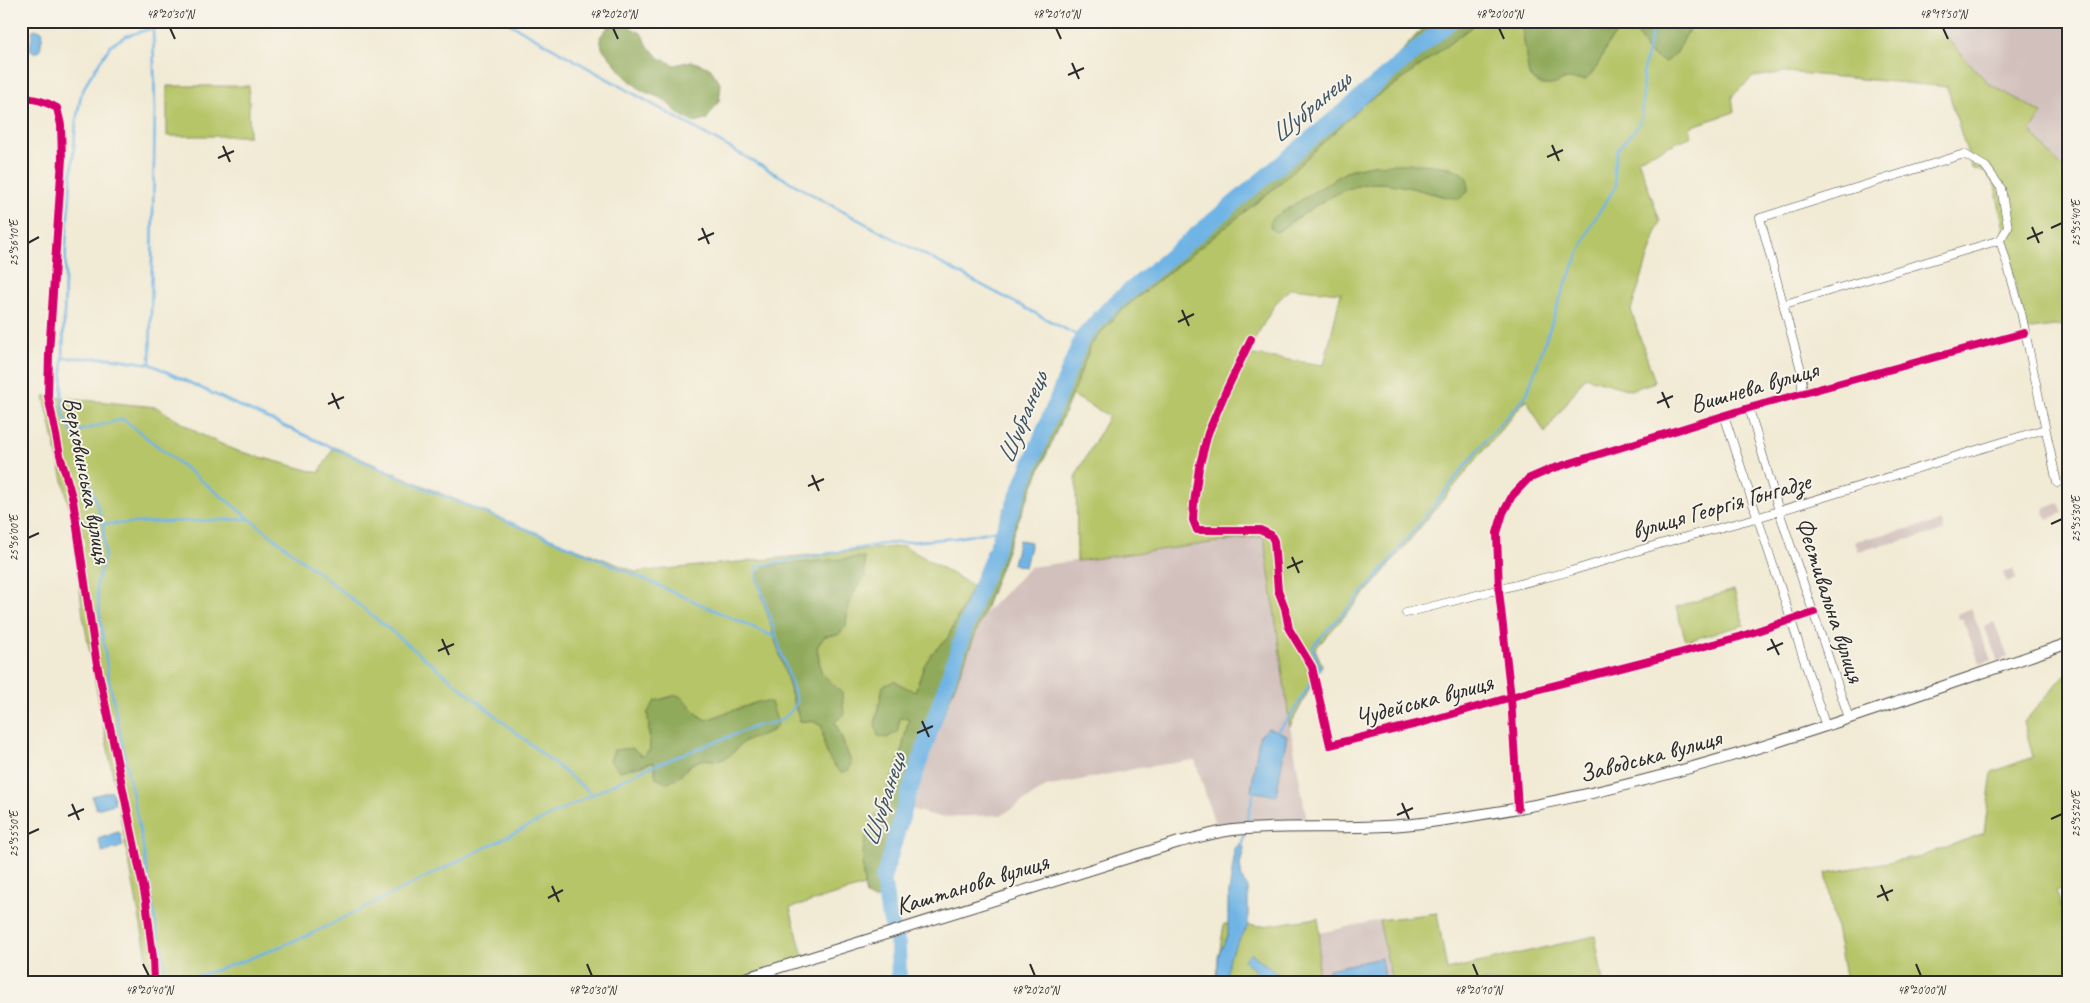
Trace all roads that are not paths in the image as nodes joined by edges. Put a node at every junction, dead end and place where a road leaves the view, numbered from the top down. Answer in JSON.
{"nodes":[{"id":1,"x":21,"y":98,"type":"edge"},
{"id":2,"x":2000,"y":240,"type":"junction"},
{"id":3,"x":1785,"y":304,"type":"junction"},
{"id":4,"x":2024,"y":332,"type":"junction"},
{"id":5,"x":1251,"y":339,"type":"dead end"},
{"id":6,"x":1802,"y":393,"type":"junction"},
{"id":7,"x":1749,"y":408,"type":"junction"},
{"id":8,"x":1724,"y":415,"type":"junction"},
{"id":9,"x":2045,"y":429,"type":"junction"},
{"id":10,"x":2057,"y":483,"type":"dead end"},
{"id":11,"x":1780,"y":511,"type":"junction"},
{"id":12,"x":1756,"y":518,"type":"junction"},
{"id":13,"x":1499,"y":591,"type":"junction"},
{"id":14,"x":1814,"y":612,"type":"junction"},
{"id":15,"x":1406,"y":613,"type":"dead end"},
{"id":16,"x":1790,"y":620,"type":"junction"},
{"id":17,"x":2069,"y":643,"type":"edge"},
{"id":18,"x":1511,"y":698,"type":"junction"},
{"id":19,"x":1848,"y":718,"type":"junction"},
{"id":20,"x":1826,"y":726,"type":"junction"},
{"id":21,"x":1518,"y":808,"type":"junction"},
{"id":22,"x":1229,"y":831,"type":"joint"},
{"id":23,"x":154,"y":982,"type":"edge"},
{"id":24,"x":733,"y":982,"type":"edge"}],
"edges":[{"from":1,"to":23,"type":"street","name":"Верховинська вулиця"},
{"from":2,"to":3,"type":"street"},
{"from":2,"to":3,"type":"street"},
{"from":2,"to":4,"type":"street"},
{"from":3,"to":6,"type":"street"},
{"from":4,"to":6,"type":"street","name":"Вишнева вулиця"},
{"from":4,"to":9,"type":"street"},
{"from":5,"to":18,"type":"street","name":"Чудейська вулиця"},
{"from":6,"to":7,"type":"street","name":"Вишнева вулиця"},
{"from":7,"to":8,"type":"street","name":"Вишнева вулиця"},
{"from":7,"to":11,"type":"street","name":"Фестивальна вулиця"},
{"from":8,"to":12,"type":"street","name":"Фестивальна вулиця"},
{"from":8,"to":13,"type":"street","name":"Вишнева вулиця"},
{"from":9,"to":10,"type":"street"},
{"from":9,"to":11,"type":"street","name":"вулиця Георгія Гонгадзе"},
{"from":11,"to":12,"type":"street","name":"вулиця Георгія Гонгадзе"},
{"from":11,"to":14,"type":"street","name":"Фестивальна вулиця"},
{"from":12,"to":13,"type":"street","name":"вулиця Георгія Гонгадзе"},
{"from":12,"to":16,"type":"street","name":"Фестивальна вулиця"},
{"from":13,"to":15,"type":"street","name":"вулиця Георгія Гонгадзе"},
{"from":13,"to":18,"type":"street","name":"Вишнева вулиця"},
{"from":14,"to":16,"type":"street","name":"Чудейська вулиця"},
{"from":14,"to":19,"type":"street","name":"Фестивальна вулиця"},
{"from":16,"to":18,"type":"street","name":"Чудейська вулиця"},
{"from":16,"to":20,"type":"street","name":"Фестивальна вулиця"},
{"from":17,"to":19,"type":"main road","name":"Заводська вулиця"},
{"from":18,"to":21,"type":"street","name":"Вишнева вулиця"},
{"from":19,"to":20,"type":"main road","name":"Заводська вулиця"},
{"from":20,"to":21,"type":"main road","name":"Заводська вулиця"},
{"from":21,"to":22,"type":"main road","name":"Заводська вулиця"},
{"from":22,"to":24,"type":"main road","name":"Каштанова вулиця"}]}
